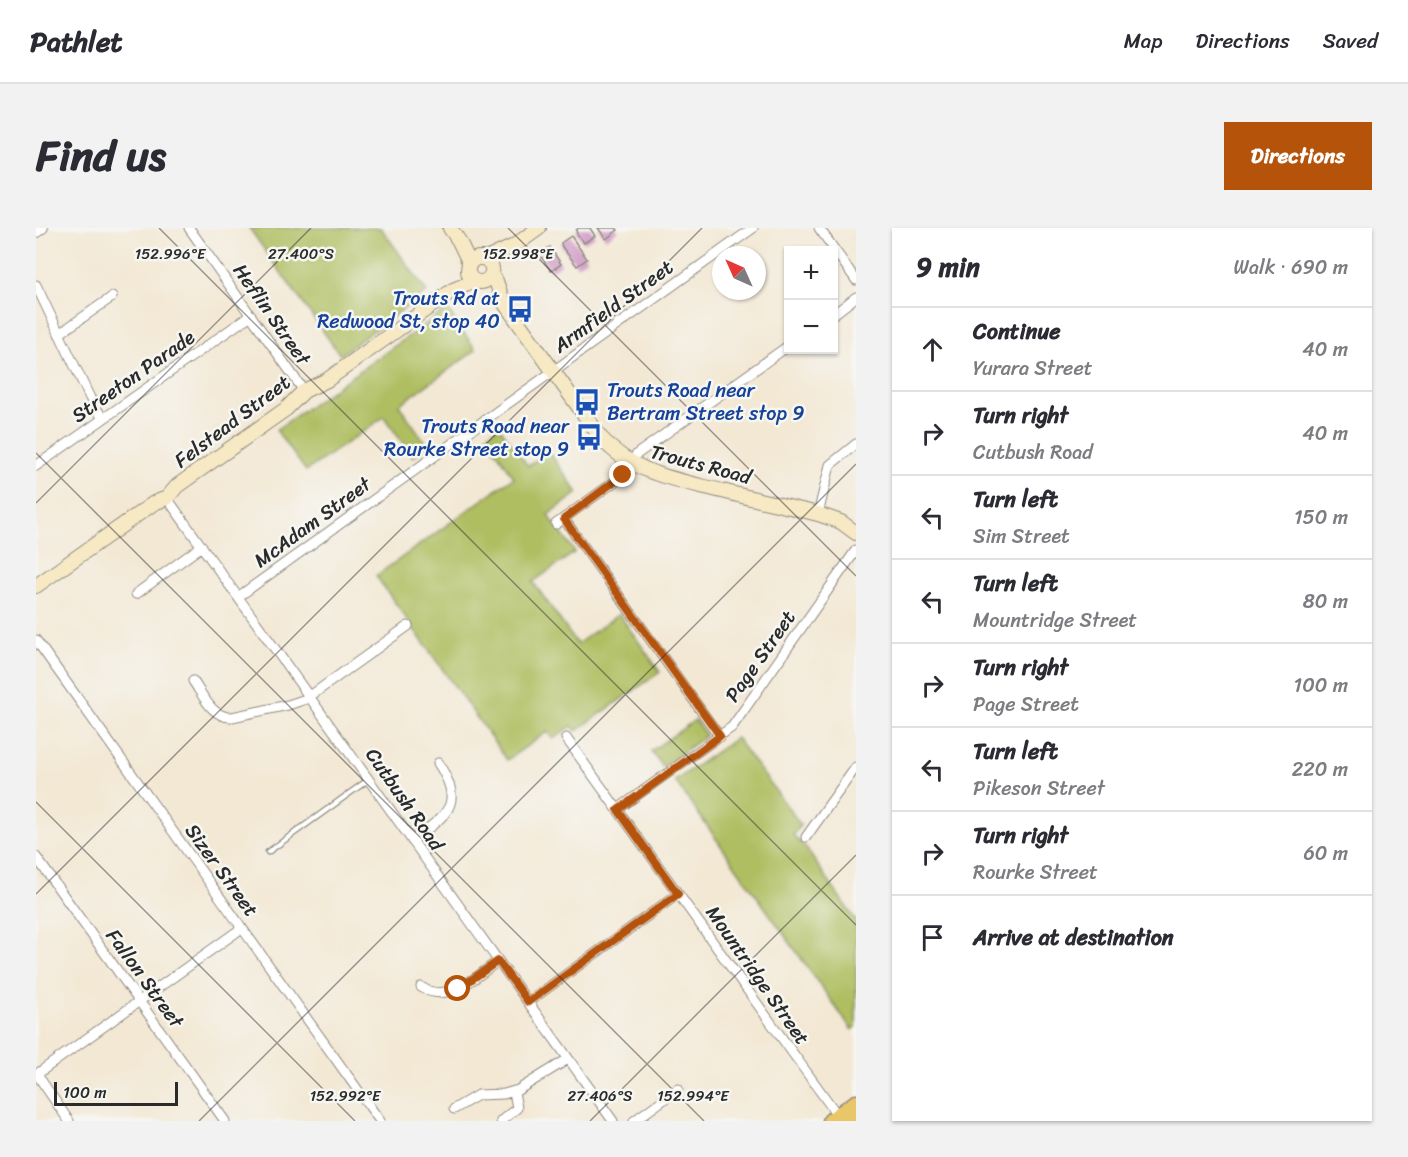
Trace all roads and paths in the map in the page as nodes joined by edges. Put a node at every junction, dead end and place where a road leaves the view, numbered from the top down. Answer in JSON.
{"nodes":[{"id":1,"x":43,"y":228,"type":"edge"},
{"id":2,"x":189,"y":228,"type":"edge"},
{"id":3,"x":450,"y":228,"type":"edge"},
{"id":4,"x":539,"y":228,"type":"edge"},
{"id":5,"x":753,"y":228,"type":"edge"},
{"id":6,"x":819,"y":228,"type":"edge"},
{"id":7,"x":36,"y":233,"type":"edge"},
{"id":8,"x":480,"y":270,"type":"junction"},
{"id":9,"x":856,"y":280,"type":"edge"},
{"id":10,"x":36,"y":285,"type":"edge"},
{"id":11,"x":112,"y":297,"type":"dead end"},
{"id":12,"x":856,"y":297,"type":"edge"},
{"id":13,"x":838,"y":311,"type":"edge"},
{"id":14,"x":250,"y":315,"type":"junction"},
{"id":15,"x":59,"y":333,"type":"junction"},
{"id":16,"x":784,"y":350,"type":"edge"},
{"id":17,"x":553,"y":371,"type":"junction"},
{"id":18,"x":304,"y":391,"type":"junction"},
{"id":19,"x":102,"y":419,"type":"junction"},
{"id":20,"x":856,"y":444,"type":"edge"},
{"id":21,"x":630,"y":463,"type":"junction"},
{"id":22,"x":36,"y":466,"type":"edge"},
{"id":23,"x":167,"y":498,"type":"junction"},
{"id":24,"x":818,"y":514,"type":"junction"},
{"id":25,"x":856,"y":533,"type":"edge"},
{"id":26,"x":202,"y":546,"type":"junction"},
{"id":27,"x":856,"y":550,"type":"edge"},
{"id":28,"x":36,"y":586,"type":"edge"},
{"id":29,"x":136,"y":594,"type":"dead end"},
{"id":30,"x":238,"y":597,"type":"junction"},
{"id":31,"x":408,"y":626,"type":"dead end"},
{"id":32,"x":36,"y":639,"type":"edge"},
{"id":33,"x":193,"y":681,"type":"dead end"},
{"id":34,"x":310,"y":696,"type":"junction"},
{"id":35,"x":720,"y":736,"type":"junction"},
{"id":36,"x":566,"y":738,"type":"dead end"},
{"id":37,"x":438,"y":763,"type":"dead end"},
{"id":38,"x":856,"y":767,"type":"edge"},
{"id":39,"x":369,"y":780,"type":"junction"},
{"id":40,"x":618,"y":810,"type":"junction"},
{"id":41,"x":806,"y":837,"type":"dead end"},
{"id":42,"x":412,"y":840,"type":"junction"},
{"id":43,"x":268,"y":852,"type":"dead end"},
{"id":44,"x":36,"y":857,"type":"edge"},
{"id":45,"x":678,"y":894,"type":"junction"},
{"id":46,"x":242,"y":928,"type":"junction"},
{"id":47,"x":498,"y":961,"type":"junction"},
{"id":48,"x":421,"y":987,"type":"dead end"},
{"id":49,"x":139,"y":1002,"type":"junction"},
{"id":50,"x":528,"y":1002,"type":"junction"},
{"id":51,"x":568,"y":1059,"type":"junction"},
{"id":52,"x":37,"y":1074,"type":"edge"},
{"id":53,"x":678,"y":1089,"type":"dead end"},
{"id":54,"x":514,"y":1092,"type":"junction"},
{"id":55,"x":856,"y":1103,"type":"edge"},
{"id":56,"x":454,"y":1109,"type":"dead end"},
{"id":57,"x":856,"y":1118,"type":"edge"},
{"id":58,"x":840,"y":1119,"type":"edge"},
{"id":59,"x":69,"y":1121,"type":"edge"},
{"id":60,"x":225,"y":1121,"type":"edge"},
{"id":61,"x":380,"y":1121,"type":"edge"},
{"id":62,"x":501,"y":1121,"type":"edge"},
{"id":63,"x":612,"y":1121,"type":"edge"},
{"id":64,"x":634,"y":1121,"type":"edge"}],
"edges":[{"from":1,"to":7,"type":"street"},
{"from":2,"to":14,"type":"street","name":"Heflin Street"},
{"from":3,"to":8,"type":"street","name":"Trouts Road"},
{"from":4,"to":8,"type":"street","name":"Felstead Street"},
{"from":5,"to":17,"type":"street","name":"Armfield Street"},
{"from":6,"to":9,"type":"street"},
{"from":8,"to":17,"type":"street","name":"Trouts Road"},
{"from":8,"to":18,"type":"street","name":"Felstead Street"},
{"from":10,"to":15,"type":"street"},
{"from":11,"to":15,"type":"street"},
{"from":12,"to":13,"type":"street"},
{"from":14,"to":18,"type":"street","name":"Heflin Street"},
{"from":14,"to":19,"type":"street","name":"Streeton Parade"},
{"from":15,"to":19,"type":"street"},
{"from":16,"to":21,"type":"street"},
{"from":17,"to":21,"type":"street","name":"Trouts Road"},
{"from":17,"to":30,"type":"street","name":"McAdam Street"},
{"from":18,"to":23,"type":"street","name":"Felstead Street"},
{"from":19,"to":22,"type":"street","name":"Streeton Parade"},
{"from":20,"to":24,"type":"street"},
{"from":21,"to":24,"type":"street","name":"Trouts Road"},
{"from":21,"to":35,"type":"street"},
{"from":23,"to":26,"type":"street","name":"Cutbush Road"},
{"from":23,"to":28,"type":"street","name":"Felstead Street"},
{"from":24,"to":25,"type":"street","name":"Trouts Road"},
{"from":26,"to":29,"type":"street"},
{"from":26,"to":30,"type":"street","name":"Cutbush Road"},
{"from":27,"to":35,"type":"street","name":"Page Street"},
{"from":30,"to":34,"type":"street","name":"Cutbush Road"},
{"from":31,"to":34,"type":"street"},
{"from":32,"to":46,"type":"street","name":"Sizer Street"},
{"from":33,"to":34,"type":"street"},
{"from":34,"to":39,"type":"street","name":"Cutbush Road"},
{"from":35,"to":40,"type":"street","name":"Page Street"},
{"from":36,"to":40,"type":"street","name":"Mountridge Street"},
{"from":37,"to":42,"type":"street"},
{"from":38,"to":41,"type":"street"},
{"from":39,"to":42,"type":"street","name":"Cutbush Road"},
{"from":39,"to":43,"type":"lane"},
{"from":40,"to":45,"type":"street","name":"Mountridge Street"},
{"from":42,"to":47,"type":"street","name":"Cutbush Road"},
{"from":44,"to":49,"type":"street","name":"Fallon Street"},
{"from":45,"to":50,"type":"street"},
{"from":45,"to":58,"type":"street","name":"Mountridge Street"},
{"from":46,"to":49,"type":"street"},
{"from":46,"to":61,"type":"street","name":"Sizer Street"},
{"from":47,"to":48,"type":"street"},
{"from":47,"to":50,"type":"street","name":"Cutbush Road"},
{"from":49,"to":52,"type":"street"},
{"from":49,"to":60,"type":"street","name":"Fallon Street"},
{"from":50,"to":51,"type":"street","name":"Cutbush Road"},
{"from":51,"to":54,"type":"street"},
{"from":51,"to":63,"type":"street","name":"Cutbush Road"},
{"from":52,"to":59,"type":"street"},
{"from":53,"to":64,"type":"street"},
{"from":54,"to":56,"type":"street"},
{"from":54,"to":62,"type":"street"},
{"from":55,"to":58,"type":"highway"},
{"from":57,"to":58,"type":"highway"}]}
